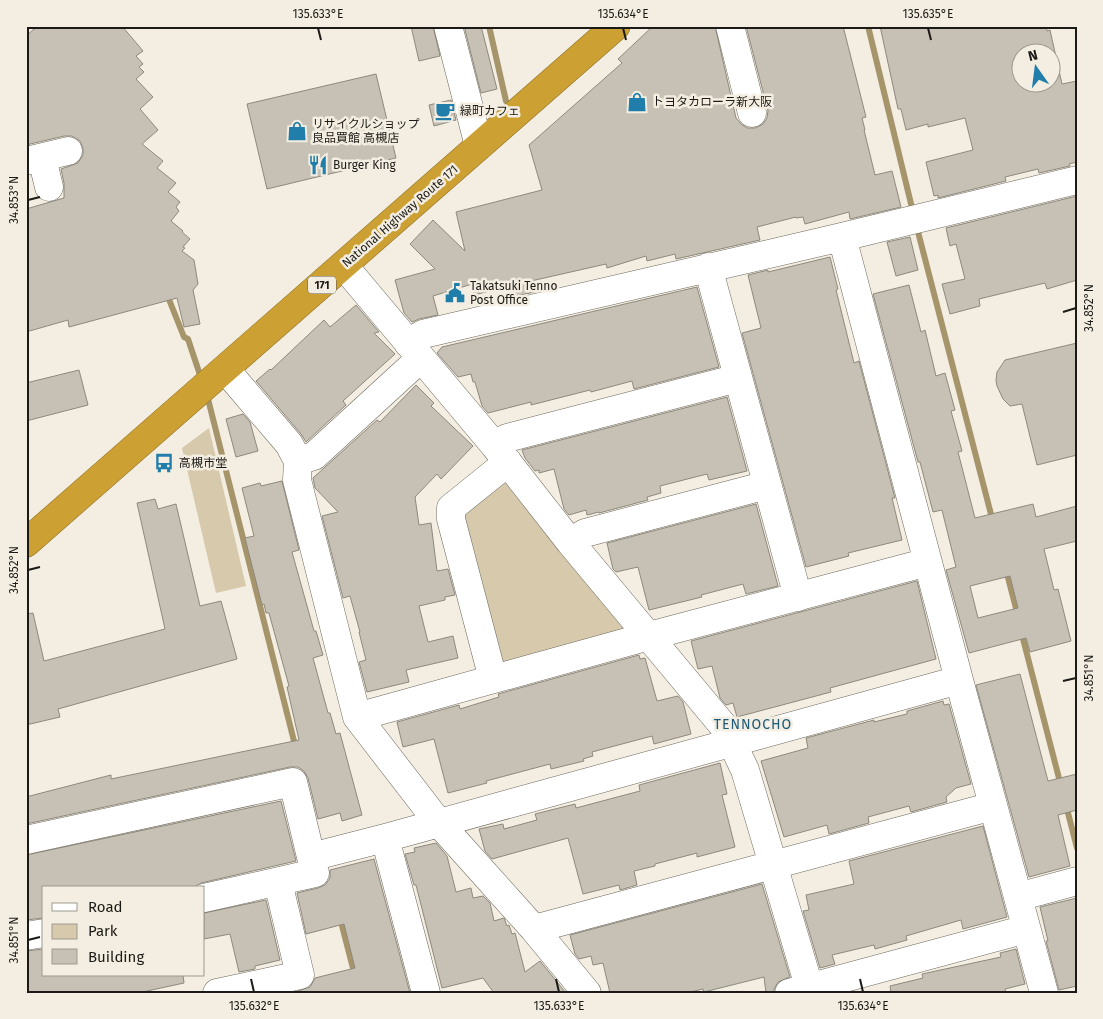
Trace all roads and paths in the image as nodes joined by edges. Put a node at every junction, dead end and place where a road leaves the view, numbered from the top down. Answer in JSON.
{"nodes":[{"id":1,"x":448,"y":26,"type":"edge"},
{"id":2,"x":616,"y":26,"type":"edge"},
{"id":3,"x":730,"y":26,"type":"edge"},
{"id":4,"x":752,"y":113,"type":"dead end"},
{"id":5,"x":480,"y":146,"type":"junction"},
{"id":6,"x":68,"y":151,"type":"dead end"},
{"id":7,"x":34,"y":159,"type":"edge"},
{"id":8,"x":1077,"y":180,"type":"edge"},
{"id":9,"x":49,"y":187,"type":"dead end"},
{"id":10,"x":842,"y":237,"type":"junction"},
{"id":11,"x":344,"y":266,"type":"junction"},
{"id":12,"x":708,"y":267,"type":"junction"},
{"id":13,"x":414,"y":350,"type":"junction"},
{"id":14,"x":225,"y":369,"type":"junction"},
{"id":15,"x":738,"y":378,"type":"junction"},
{"id":16,"x":501,"y":454,"type":"junction"},
{"id":17,"x":298,"y":461,"type":"junction"},
{"id":18,"x":767,"y":485,"type":"junction"},
{"id":19,"x":26,"y":542,"type":"edge"},
{"id":20,"x":570,"y":542,"type":"junction"},
{"id":21,"x":928,"y":562,"type":"junction"},
{"id":22,"x":798,"y":597,"type":"junction"},
{"id":23,"x":649,"y":636,"type":"junction"},
{"id":24,"x":492,"y":679,"type":"junction"},
{"id":25,"x":959,"y":680,"type":"junction"},
{"id":26,"x":357,"y":717,"type":"junction"},
{"id":27,"x":732,"y":743,"type":"junction"},
{"id":28,"x":993,"y":806,"type":"junction"},
{"id":29,"x":438,"y":822,"type":"junction"},
{"id":30,"x":386,"y":838,"type":"junction"},
{"id":31,"x":26,"y":840,"type":"edge"},
{"id":32,"x":311,"y":857,"type":"junction"},
{"id":33,"x":772,"y":866,"type":"junction"},
{"id":34,"x":1077,"y":881,"type":"edge"},
{"id":35,"x":278,"y":882,"type":"junction"},
{"id":36,"x":1018,"y":897,"type":"junction"},
{"id":37,"x":205,"y":898,"type":"edge"},
{"id":38,"x":534,"y":929,"type":"junction"},
{"id":39,"x":1026,"y":929,"type":"junction"},
{"id":40,"x":42,"y":933,"type":"edge"},
{"id":41,"x":26,"y":936,"type":"edge"},
{"id":42,"x":302,"y":984,"type":"edge"},
{"id":43,"x":803,"y":991,"type":"edge"},
{"id":44,"x":217,"y":993,"type":"edge"},
{"id":45,"x":426,"y":993,"type":"edge"},
{"id":46,"x":587,"y":993,"type":"edge"},
{"id":47,"x":1044,"y":993,"type":"edge"}],
"edges":[{"from":1,"to":5,"type":"street"},
{"from":2,"to":5,"type":"highway","name":"National Highway Route 171","number":"171"},
{"from":3,"to":4,"type":"street"},
{"from":5,"to":11,"type":"highway","name":"National Highway Route 171","number":"171"},
{"from":6,"to":7,"type":"street"},
{"from":7,"to":9,"type":"street"},
{"from":8,"to":10,"type":"street"},
{"from":10,"to":12,"type":"street"},
{"from":10,"to":21,"type":"street"},
{"from":11,"to":13,"type":"street"},
{"from":11,"to":14,"type":"highway","name":"National Highway Route 171","number":"171"},
{"from":12,"to":13,"type":"street"},
{"from":12,"to":15,"type":"street"},
{"from":13,"to":16,"type":"street"},
{"from":13,"to":17,"type":"street"},
{"from":14,"to":17,"type":"street"},
{"from":14,"to":19,"type":"highway","name":"National Highway Route 171","number":"171"},
{"from":15,"to":16,"type":"street"},
{"from":15,"to":18,"type":"street"},
{"from":16,"to":20,"type":"street"},
{"from":16,"to":24,"type":"street"},
{"from":17,"to":26,"type":"street"},
{"from":18,"to":20,"type":"street"},
{"from":18,"to":22,"type":"street"},
{"from":20,"to":23,"type":"street"},
{"from":21,"to":22,"type":"street"},
{"from":21,"to":25,"type":"street"},
{"from":22,"to":23,"type":"street"},
{"from":23,"to":24,"type":"street"},
{"from":23,"to":27,"type":"street"},
{"from":24,"to":26,"type":"street"},
{"from":25,"to":27,"type":"street"},
{"from":25,"to":28,"type":"street"},
{"from":26,"to":29,"type":"street"},
{"from":27,"to":29,"type":"street"},
{"from":27,"to":33,"type":"street"},
{"from":28,"to":33,"type":"street"},
{"from":28,"to":36,"type":"street"},
{"from":29,"to":30,"type":"street"},
{"from":29,"to":38,"type":"street"},
{"from":30,"to":32,"type":"street"},
{"from":30,"to":45,"type":"street"},
{"from":31,"to":32,"type":"street"},
{"from":32,"to":35,"type":"street"},
{"from":33,"to":38,"type":"street"},
{"from":33,"to":43,"type":"street"},
{"from":34,"to":36,"type":"street"},
{"from":35,"to":37,"type":"street"},
{"from":35,"to":42,"type":"street"},
{"from":36,"to":39,"type":"street"},
{"from":38,"to":46,"type":"street"},
{"from":39,"to":43,"type":"street"},
{"from":39,"to":47,"type":"street"},
{"from":40,"to":41,"type":"street"},
{"from":42,"to":44,"type":"street"}]}
